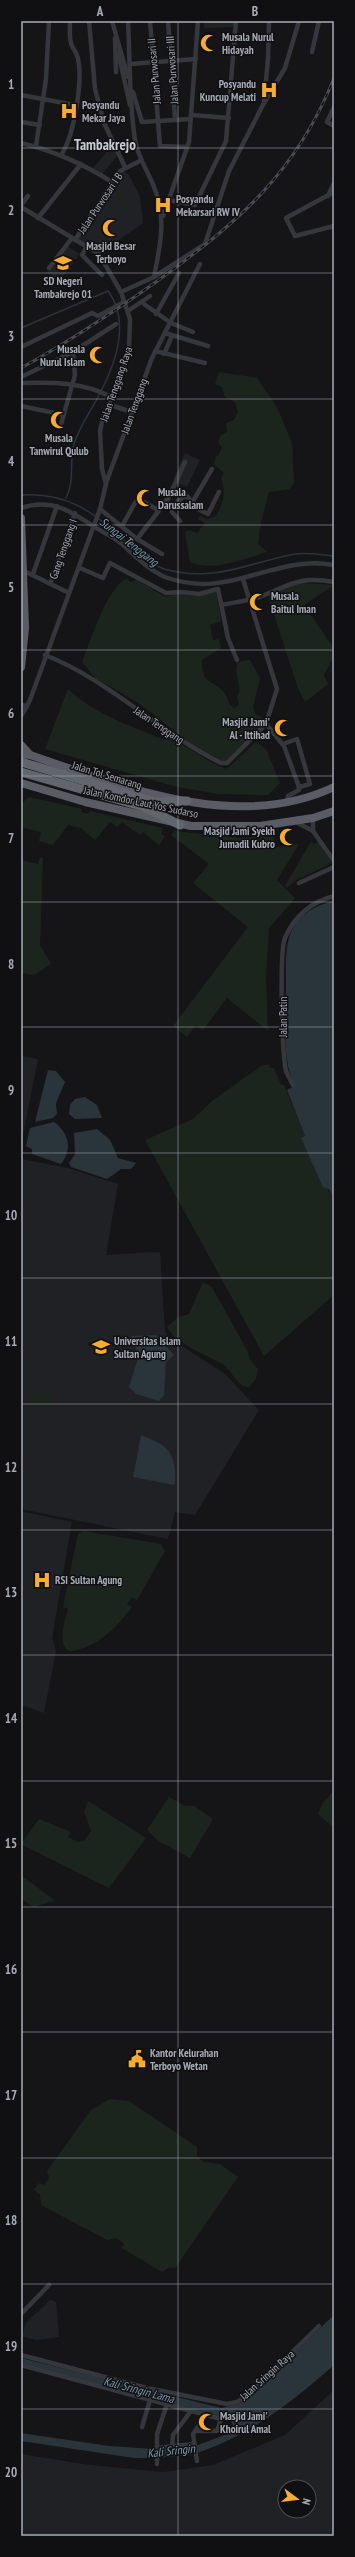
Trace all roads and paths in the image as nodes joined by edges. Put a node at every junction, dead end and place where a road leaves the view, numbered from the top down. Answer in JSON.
{"nodes":[{"id":1,"x":49,"y":21,"type":"edge"},
{"id":2,"x":70,"y":21,"type":"edge"},
{"id":3,"x":89,"y":21,"type":"edge"},
{"id":4,"x":111,"y":21,"type":"edge"},
{"id":5,"x":128,"y":21,"type":"edge"},
{"id":6,"x":150,"y":21,"type":"edge"},
{"id":7,"x":168,"y":21,"type":"edge"},
{"id":8,"x":198,"y":21,"type":"edge"},
{"id":9,"x":236,"y":21,"type":"edge"},
{"id":10,"x":269,"y":21,"type":"edge"},
{"id":11,"x":300,"y":21,"type":"edge"},
{"id":12,"x":319,"y":21,"type":"edge"},
{"id":13,"x":312,"y":52,"type":"dead end"},
{"id":14,"x":195,"y":59,"type":"junction"},
{"id":15,"x":171,"y":61,"type":"junction"},
{"id":16,"x":154,"y":62,"type":"junction"},
{"id":17,"x":130,"y":64,"type":"junction"},
{"id":18,"x":116,"y":72,"type":"dead end"},
{"id":19,"x":21,"y":95,"type":"edge"},
{"id":20,"x":43,"y":99,"type":"junction"},
{"id":21,"x":75,"y":104,"type":"junction"},
{"id":22,"x":263,"y":104,"type":"junction"},
{"id":23,"x":334,"y":107,"type":"edge"},
{"id":24,"x":175,"y":118,"type":"junction"},
{"id":25,"x":190,"y":118,"type":"junction"},
{"id":26,"x":229,"y":118,"type":"junction"},
{"id":27,"x":159,"y":120,"type":"junction"},
{"id":28,"x":21,"y":122,"type":"edge"},
{"id":29,"x":133,"y":122,"type":"junction"},
{"id":30,"x":40,"y":124,"type":"junction"},
{"id":31,"x":334,"y":126,"type":"edge"},
{"id":32,"x":21,"y":143,"type":"edge"},
{"id":33,"x":36,"y":146,"type":"junction"},
{"id":34,"x":186,"y":147,"type":"junction"},
{"id":35,"x":62,"y":154,"type":"junction"},
{"id":36,"x":140,"y":161,"type":"junction"},
{"id":37,"x":81,"y":164,"type":"junction"},
{"id":38,"x":125,"y":167,"type":"junction"},
{"id":39,"x":112,"y":182,"type":"junction"},
{"id":40,"x":334,"y":183,"type":"edge"},
{"id":41,"x":334,"y":192,"type":"edge"},
{"id":42,"x":28,"y":196,"type":"dead end"},
{"id":43,"x":328,"y":196,"type":"junction"},
{"id":44,"x":168,"y":200,"type":"junction"},
{"id":45,"x":21,"y":206,"type":"edge"},
{"id":46,"x":38,"y":218,"type":"junction"},
{"id":47,"x":162,"y":218,"type":"junction"},
{"id":48,"x":334,"y":226,"type":"edge"},
{"id":49,"x":73,"y":239,"type":"junction"},
{"id":50,"x":87,"y":246,"type":"junction"},
{"id":51,"x":200,"y":264,"type":"dead end"},
{"id":52,"x":50,"y":268,"type":"dead end"},
{"id":53,"x":179,"y":273,"type":"dead end"},
{"id":54,"x":102,"y":275,"type":"dead end"},
{"id":55,"x":154,"y":277,"type":"junction"},
{"id":56,"x":121,"y":292,"type":"junction"},
{"id":57,"x":150,"y":296,"type":"dead end"},
{"id":58,"x":124,"y":303,"type":"junction"},
{"id":59,"x":144,"y":304,"type":"dead end"},
{"id":60,"x":128,"y":311,"type":"junction"},
{"id":61,"x":156,"y":314,"type":"junction"},
{"id":62,"x":171,"y":323,"type":"junction"},
{"id":63,"x":116,"y":324,"type":"dead end"},
{"id":64,"x":179,"y":326,"type":"junction"},
{"id":65,"x":192,"y":332,"type":"dead end"},
{"id":66,"x":165,"y":333,"type":"junction"},
{"id":67,"x":173,"y":336,"type":"junction"},
{"id":68,"x":208,"y":346,"type":"dead end"},
{"id":69,"x":21,"y":347,"type":"edge"},
{"id":70,"x":156,"y":351,"type":"junction"},
{"id":71,"x":73,"y":352,"type":"junction"},
{"id":72,"x":164,"y":354,"type":"junction"},
{"id":73,"x":205,"y":363,"type":"dead end"},
{"id":74,"x":21,"y":377,"type":"edge"},
{"id":75,"x":21,"y":383,"type":"edge"},
{"id":76,"x":74,"y":385,"type":"junction"},
{"id":77,"x":111,"y":397,"type":"junction"},
{"id":78,"x":108,"y":404,"type":"junction"},
{"id":79,"x":21,"y":406,"type":"edge"},
{"id":80,"x":131,"y":412,"type":"junction"},
{"id":81,"x":64,"y":414,"type":"junction"},
{"id":82,"x":60,"y":428,"type":"dead end"},
{"id":83,"x":185,"y":462,"type":"dead end"},
{"id":84,"x":212,"y":469,"type":"dead end"},
{"id":85,"x":106,"y":484,"type":"junction"},
{"id":86,"x":218,"y":492,"type":"dead end"},
{"id":87,"x":165,"y":501,"type":"junction"},
{"id":88,"x":193,"y":501,"type":"junction"},
{"id":89,"x":57,"y":506,"type":"junction"},
{"id":90,"x":172,"y":507,"type":"junction"},
{"id":91,"x":21,"y":508,"type":"edge"},
{"id":92,"x":100,"y":510,"type":"junction"},
{"id":93,"x":158,"y":510,"type":"junction"},
{"id":94,"x":75,"y":513,"type":"junction"},
{"id":95,"x":21,"y":518,"type":"edge"},
{"id":96,"x":180,"y":521,"type":"dead end"},
{"id":97,"x":95,"y":526,"type":"junction"},
{"id":98,"x":122,"y":526,"type":"junction"},
{"id":99,"x":137,"y":539,"type":"junction"},
{"id":100,"x":162,"y":554,"type":"dead end"},
{"id":101,"x":334,"y":565,"type":"edge"},
{"id":102,"x":80,"y":568,"type":"junction"},
{"id":103,"x":23,"y":571,"type":"edge"},
{"id":104,"x":33,"y":574,"type":"junction"},
{"id":105,"x":243,"y":579,"type":"junction"},
{"id":106,"x":334,"y":582,"type":"edge"},
{"id":107,"x":50,"y":584,"type":"junction"},
{"id":108,"x":69,"y":593,"type":"junction"},
{"id":109,"x":249,"y":600,"type":"junction"},
{"id":110,"x":222,"y":605,"type":"junction"},
{"id":111,"x":44,"y":655,"type":"junction"},
{"id":112,"x":237,"y":660,"type":"dead end"},
{"id":113,"x":21,"y":667,"type":"edge"},
{"id":114,"x":21,"y":705,"type":"edge"},
{"id":115,"x":27,"y":706,"type":"junction"},
{"id":116,"x":21,"y":716,"type":"edge"},
{"id":117,"x":266,"y":724,"type":"junction"},
{"id":118,"x":283,"y":744,"type":"junction"},
{"id":119,"x":21,"y":745,"type":"edge"},
{"id":120,"x":21,"y":754,"type":"edge"},
{"id":121,"x":30,"y":755,"type":"junction"},
{"id":122,"x":21,"y":762,"type":"edge"},
{"id":123,"x":21,"y":772,"type":"edge"},
{"id":124,"x":21,"y":783,"type":"edge"},
{"id":125,"x":299,"y":787,"type":"junction"},
{"id":126,"x":334,"y":787,"type":"edge"},
{"id":127,"x":38,"y":789,"type":"junction"},
{"id":128,"x":21,"y":791,"type":"edge"},
{"id":129,"x":187,"y":801,"type":"junction"},
{"id":130,"x":287,"y":803,"type":"junction"},
{"id":131,"x":334,"y":811,"type":"edge"},
{"id":132,"x":313,"y":818,"type":"junction"},
{"id":133,"x":295,"y":821,"type":"junction"},
{"id":134,"x":180,"y":825,"type":"junction"},
{"id":135,"x":313,"y":831,"type":"junction"},
{"id":136,"x":334,"y":861,"type":"edge"},
{"id":137,"x":334,"y":867,"type":"edge"},
{"id":138,"x":299,"y":883,"type":"dead end"},
{"id":139,"x":334,"y":896,"type":"edge"},
{"id":140,"x":293,"y":1085,"type":"dead end"},
{"id":141,"x":49,"y":2285,"type":"dead end"},
{"id":142,"x":21,"y":2314,"type":"edge"},
{"id":143,"x":319,"y":2326,"type":"dead end"},
{"id":144,"x":21,"y":2355,"type":"edge"},
{"id":145,"x":21,"y":2365,"type":"edge"},
{"id":146,"x":150,"y":2400,"type":"junction"},
{"id":147,"x":167,"y":2404,"type":"junction"},
{"id":148,"x":191,"y":2411,"type":"junction"},
{"id":149,"x":206,"y":2415,"type":"junction"},
{"id":150,"x":142,"y":2427,"type":"dead end"},
{"id":151,"x":195,"y":2431,"type":"junction"},
{"id":152,"x":193,"y":2444,"type":"junction"},
{"id":153,"x":172,"y":2447,"type":"junction"},
{"id":154,"x":156,"y":2448,"type":"junction"},
{"id":155,"x":196,"y":2460,"type":"dead end"},
{"id":156,"x":157,"y":2462,"type":"dead end"}],
"edges":[{"from":1,"to":20,"type":"street"},
{"from":2,"to":21,"type":"street"},
{"from":3,"to":38,"type":"street","name":"Jalan Purwosari I B"},
{"from":4,"to":18,"type":"street"},
{"from":4,"to":27,"type":"street"},
{"from":4,"to":29,"type":"street"},
{"from":5,"to":17,"type":"street"},
{"from":6,"to":16,"type":"street","name":"Jalan Purwosari II"},
{"from":7,"to":15,"type":"street","name":"Jalan Purwosari III"},
{"from":8,"to":14,"type":"street"},
{"from":9,"to":26,"type":"street"},
{"from":10,"to":22,"type":"street"},
{"from":11,"to":22,"type":"street"},
{"from":12,"to":13,"type":"street"},
{"from":14,"to":15,"type":"street"},
{"from":14,"to":25,"type":"street"},
{"from":15,"to":16,"type":"street"},
{"from":15,"to":24,"type":"street","name":"Jalan Purwosari III"},
{"from":16,"to":17,"type":"street"},
{"from":16,"to":27,"type":"street","name":"Jalan Purwosari II"},
{"from":17,"to":29,"type":"street"},
{"from":19,"to":20,"type":"street"},
{"from":20,"to":21,"type":"street"},
{"from":20,"to":30,"type":"street"},
{"from":21,"to":35,"type":"street"},
{"from":22,"to":55,"type":"street"},
{"from":23,"to":31,"type":"street"},
{"from":24,"to":25,"type":"street"},
{"from":24,"to":27,"type":"street"},
{"from":25,"to":26,"type":"street"},
{"from":25,"to":34,"type":"street"},
{"from":26,"to":44,"type":"street"},
{"from":27,"to":34,"type":"street","name":"Jalan Purwosari II"},
{"from":28,"to":30,"type":"street"},
{"from":29,"to":36,"type":"street"},
{"from":30,"to":33,"type":"street"},
{"from":32,"to":33,"type":"street"},
{"from":33,"to":35,"type":"street"},
{"from":34,"to":44,"type":"street"},
{"from":35,"to":37,"type":"street"},
{"from":36,"to":38,"type":"street","name":"Jalan Purwosari I B"},
{"from":36,"to":47,"type":"street"},
{"from":37,"to":39,"type":"street"},
{"from":37,"to":46,"type":"street"},
{"from":38,"to":39,"type":"street","name":"Jalan Purwosari I B"},
{"from":39,"to":49,"type":"street","name":"Jalan Purwosari I B"},
{"from":40,"to":43,"type":"street"},
{"from":41,"to":43,"type":"street"},
{"from":42,"to":45,"type":"street"},
{"from":43,"to":48,"type":"street"},
{"from":44,"to":47,"type":"street"},
{"from":45,"to":46,"type":"street","name":"Jalan Tenggang Raya"},
{"from":46,"to":49,"type":"street","name":"Jalan Tenggang Raya"},
{"from":47,"to":55,"type":"street"},
{"from":49,"to":50,"type":"street","name":"Jalan Tenggang Raya"},
{"from":49,"to":52,"type":"street","name":"Jalan Purwosari I B"},
{"from":50,"to":54,"type":"street"},
{"from":50,"to":56,"type":"street","name":"Jalan Tenggang Raya"},
{"from":51,"to":62,"type":"street","name":"Jalan Tenggang"},
{"from":53,"to":61,"type":"street"},
{"from":55,"to":56,"type":"street"},
{"from":56,"to":58,"type":"street","name":"Jalan Tenggang Raya"},
{"from":57,"to":60,"type":"street"},
{"from":58,"to":60,"type":"street","name":"Jalan Tenggang Raya"},
{"from":58,"to":69,"type":"street"},
{"from":59,"to":61,"type":"street"},
{"from":60,"to":77,"type":"street","name":"Jalan Tenggang Raya"},
{"from":61,"to":62,"type":"street"},
{"from":62,"to":64,"type":"street"},
{"from":62,"to":66,"type":"street","name":"Jalan Tenggang"},
{"from":63,"to":71,"type":"street"},
{"from":64,"to":65,"type":"street"},
{"from":64,"to":67,"type":"street"},
{"from":66,"to":67,"type":"street"},
{"from":66,"to":70,"type":"street","name":"Jalan Tenggang"},
{"from":67,"to":68,"type":"street"},
{"from":67,"to":72,"type":"street"},
{"from":70,"to":72,"type":"street"},
{"from":70,"to":80,"type":"street","name":"Jalan Tenggang"},
{"from":71,"to":74,"type":"street"},
{"from":71,"to":76,"type":"street"},
{"from":72,"to":73,"type":"street"},
{"from":75,"to":76,"type":"street"},
{"from":76,"to":77,"type":"street"},
{"from":76,"to":81,"type":"street"},
{"from":77,"to":78,"type":"street","name":"Jalan Tenggang Raya"},
{"from":78,"to":80,"type":"street"},
{"from":78,"to":85,"type":"street","name":"Jalan Tenggang Raya"},
{"from":79,"to":81,"type":"street"},
{"from":80,"to":85,"type":"street","name":"Jalan Tenggang"},
{"from":81,"to":82,"type":"street"},
{"from":83,"to":87,"type":"street"},
{"from":84,"to":88,"type":"street"},
{"from":85,"to":92,"type":"street","name":"Jalan Tenggang Raya"},
{"from":86,"to":88,"type":"street"},
{"from":87,"to":90,"type":"street"},
{"from":87,"to":93,"type":"street"},
{"from":88,"to":90,"type":"street"},
{"from":89,"to":91,"type":"street"},
{"from":89,"to":94,"type":"street"},
{"from":89,"to":104,"type":"street"},
{"from":90,"to":96,"type":"street"},
{"from":92,"to":97,"type":"street","name":"Jalan Tenggang Raya"},
{"from":92,"to":98,"type":"street"},
{"from":93,"to":98,"type":"street"},
{"from":93,"to":99,"type":"street"},
{"from":94,"to":97,"type":"street"},
{"from":94,"to":107,"type":"street","name":"Gang Tenggang I"},
{"from":95,"to":103,"type":"highway"},
{"from":97,"to":102,"type":"street"},
{"from":97,"to":105,"type":"street"},
{"from":98,"to":99,"type":"street"},
{"from":99,"to":100,"type":"street"},
{"from":101,"to":105,"type":"street"},
{"from":102,"to":108,"type":"street"},
{"from":102,"to":110,"type":"street"},
{"from":103,"to":104,"type":"street"},
{"from":103,"to":113,"type":"highway"},
{"from":104,"to":107,"type":"street"},
{"from":105,"to":109,"type":"street"},
{"from":106,"to":109,"type":"street"},
{"from":107,"to":108,"type":"street"},
{"from":108,"to":111,"type":"street"},
{"from":109,"to":110,"type":"street"},
{"from":109,"to":117,"type":"street"},
{"from":110,"to":112,"type":"street"},
{"from":111,"to":115,"type":"street"},
{"from":111,"to":117,"type":"street","name":"Jalan Tenggang"},
{"from":114,"to":115,"type":"street"},
{"from":115,"to":116,"type":"street"},
{"from":117,"to":118,"type":"street"},
{"from":118,"to":125,"type":"street"},
{"from":118,"to":125,"type":"street"},
{"from":119,"to":121,"type":"highway"},
{"from":120,"to":121,"type":"highway","name":"Jalan Komdor Laut Yos Sudarso"},
{"from":121,"to":129,"type":"highway","name":"Jalan Komdor Laut Yos Sudarso"},
{"from":122,"to":129,"type":"highway","name":"Jalan Tol Semarang"},
{"from":123,"to":134,"type":"highway","name":"Jalan Tol Semarang"},
{"from":124,"to":127,"type":"highway","name":"Jalan Komdor Laut Yos Sudarso"},
{"from":125,"to":130,"type":"street"},
{"from":126,"to":130,"type":"highway","name":"Jalan Komdor Laut Yos Sudarso"},
{"from":127,"to":128,"type":"highway"},
{"from":127,"to":134,"type":"highway","name":"Jalan Komdor Laut Yos Sudarso"},
{"from":129,"to":130,"type":"highway","name":"Jalan Komdor Laut Yos Sudarso"},
{"from":131,"to":132,"type":"highway","name":"Jalan Komdor Laut Yos Sudarso"},
{"from":132,"to":133,"type":"highway","name":"Jalan Komdor Laut Yos Sudarso"},
{"from":132,"to":135,"type":"street"},
{"from":133,"to":134,"type":"highway","name":"Jalan Komdor Laut Yos Sudarso"},
{"from":133,"to":135,"type":"street"},
{"from":135,"to":136,"type":"street"},
{"from":137,"to":138,"type":"street"},
{"from":139,"to":140,"type":"street","name":"Jalan Patin"},
{"from":141,"to":142,"type":"street"},
{"from":143,"to":144,"type":"street","name":"Jalan Sringin Raya"},
{"from":145,"to":146,"type":"street"},
{"from":146,"to":147,"type":"street"},
{"from":146,"to":150,"type":"street"},
{"from":147,"to":148,"type":"street"},
{"from":147,"to":154,"type":"street"},
{"from":148,"to":149,"type":"street"},
{"from":148,"to":153,"type":"street"},
{"from":149,"to":151,"type":"street"},
{"from":149,"to":151,"type":"street"},
{"from":151,"to":152,"type":"street"},
{"from":152,"to":153,"type":"street"},
{"from":152,"to":155,"type":"street"},
{"from":153,"to":154,"type":"street"},
{"from":154,"to":156,"type":"street"}]}
